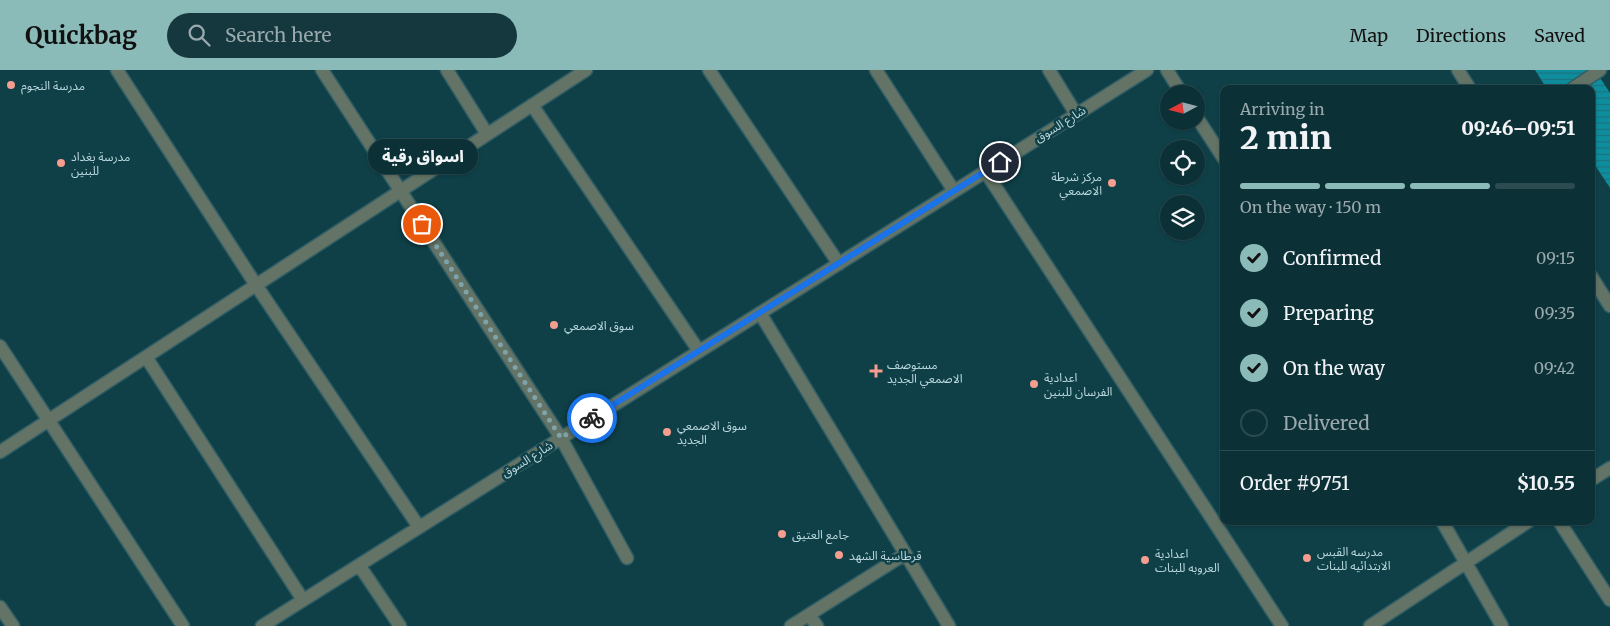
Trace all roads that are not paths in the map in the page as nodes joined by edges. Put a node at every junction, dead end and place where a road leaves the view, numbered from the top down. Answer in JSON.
{"nodes":[{"id":1,"x":117,"y":70,"type":"edge"},
{"id":2,"x":322,"y":70,"type":"edge"},
{"id":3,"x":447,"y":70,"type":"edge"},
{"id":4,"x":586,"y":70,"type":"edge"},
{"id":5,"x":709,"y":70,"type":"edge"},
{"id":6,"x":876,"y":70,"type":"edge"},
{"id":7,"x":1049,"y":70,"type":"edge"},
{"id":8,"x":1147,"y":70,"type":"edge"},
{"id":9,"x":1167,"y":70,"type":"edge"},
{"id":10,"x":1458,"y":70,"type":"edge"},
{"id":11,"x":1600,"y":70,"type":"edge"},
{"id":12,"x":1176,"y":85,"type":"edge"},
{"id":13,"x":1467,"y":85,"type":"edge"},
{"id":14,"x":1578,"y":85,"type":"edge"},
{"id":15,"x":532,"y":105,"type":"junction"},
{"id":16,"x":1076,"y":114,"type":"junction"},
{"id":17,"x":1205,"y":130,"type":"edge"},
{"id":18,"x":487,"y":134,"type":"junction"},
{"id":19,"x":1220,"y":153,"type":"edge"},
{"id":20,"x":985,"y":171,"type":"junction"},
{"id":21,"x":401,"y":191,"type":"junction"},
{"id":22,"x":954,"y":191,"type":"junction"},
{"id":23,"x":839,"y":264,"type":"junction"},
{"id":24,"x":1595,"y":282,"type":"edge"},
{"id":25,"x":256,"y":285,"type":"junction"},
{"id":26,"x":1610,"y":306,"type":"edge"},
{"id":27,"x":760,"y":313,"type":"junction"},
{"id":28,"x":0,"y":346,"type":"edge"},
{"id":29,"x":699,"y":351,"type":"junction"},
{"id":30,"x":146,"y":357,"type":"junction"},
{"id":31,"x":49,"y":420,"type":"junction"},
{"id":32,"x":561,"y":438,"type":"junction"},
{"id":33,"x":0,"y":452,"type":"edge"},
{"id":34,"x":1610,"y":468,"type":"edge"},
{"id":35,"x":1595,"y":477,"type":"edge"},
{"id":36,"x":1444,"y":525,"type":"edge"},
{"id":37,"x":1523,"y":525,"type":"edge"},
{"id":38,"x":1562,"y":525,"type":"edge"},
{"id":39,"x":419,"y":527,"type":"junction"},
{"id":40,"x":905,"y":554,"type":"junction"},
{"id":41,"x":627,"y":558,"type":"dead end"},
{"id":42,"x":1467,"y":562,"type":"junction"},
{"id":43,"x":360,"y":565,"type":"junction"},
{"id":44,"x":303,"y":600,"type":"junction"},
{"id":45,"x":1610,"y":600,"type":"edge"},
{"id":46,"x":0,"y":606,"type":"edge"},
{"id":47,"x":809,"y":615,"type":"junction"},
{"id":48,"x":265,"y":625,"type":"edge"},
{"id":49,"x":12,"y":626,"type":"edge"},
{"id":50,"x":183,"y":626,"type":"edge"},
{"id":51,"x":400,"y":626,"type":"edge"},
{"id":52,"x":791,"y":626,"type":"edge"},
{"id":53,"x":817,"y":626,"type":"edge"},
{"id":54,"x":949,"y":626,"type":"edge"},
{"id":55,"x":1282,"y":626,"type":"edge"},
{"id":56,"x":1370,"y":626,"type":"edge"},
{"id":57,"x":1502,"y":626,"type":"edge"}],
"edges":[{"from":1,"to":25,"type":"street"},
{"from":2,"to":21,"type":"street"},
{"from":3,"to":18,"type":"street"},
{"from":4,"to":15,"type":"street"},
{"from":5,"to":23,"type":"street"},
{"from":6,"to":22,"type":"street"},
{"from":7,"to":16,"type":"street"},
{"from":8,"to":16,"type":"street","name":"شارع السوق"},
{"from":9,"to":12,"type":"street"},
{"from":10,"to":13,"type":"street"},
{"from":11,"to":14,"type":"street"},
{"from":15,"to":18,"type":"street"},
{"from":15,"to":29,"type":"street"},
{"from":16,"to":20,"type":"street","name":"شارع السوق"},
{"from":17,"to":19,"type":"street"},
{"from":18,"to":21,"type":"street"},
{"from":20,"to":22,"type":"street","name":"شارع السوق"},
{"from":20,"to":55,"type":"street"},
{"from":21,"to":25,"type":"street"},
{"from":21,"to":32,"type":"street"},
{"from":22,"to":23,"type":"street","name":"شارع السوق"},
{"from":23,"to":27,"type":"street","name":"شارع السوق"},
{"from":24,"to":26,"type":"street"},
{"from":25,"to":30,"type":"street"},
{"from":25,"to":39,"type":"street"},
{"from":27,"to":29,"type":"street","name":"شارع السوق"},
{"from":27,"to":40,"type":"street"},
{"from":28,"to":31,"type":"street"},
{"from":29,"to":32,"type":"street","name":"شارع السوق"},
{"from":30,"to":31,"type":"street"},
{"from":30,"to":44,"type":"street"},
{"from":31,"to":33,"type":"street"},
{"from":31,"to":50,"type":"street"},
{"from":32,"to":39,"type":"street","name":"شارع السوق"},
{"from":32,"to":41,"type":"street"},
{"from":34,"to":35,"type":"street"},
{"from":36,"to":42,"type":"street"},
{"from":37,"to":42,"type":"street"},
{"from":38,"to":45,"type":"street"},
{"from":39,"to":43,"type":"street","name":"شارع السوق"},
{"from":40,"to":47,"type":"street"},
{"from":40,"to":54,"type":"street"},
{"from":42,"to":56,"type":"street"},
{"from":42,"to":57,"type":"street"},
{"from":43,"to":44,"type":"street","name":"شارع السوق"},
{"from":43,"to":51,"type":"street"},
{"from":44,"to":48,"type":"street","name":"شارع السوق"},
{"from":46,"to":49,"type":"street"},
{"from":47,"to":52,"type":"street"},
{"from":47,"to":53,"type":"street"}]}
